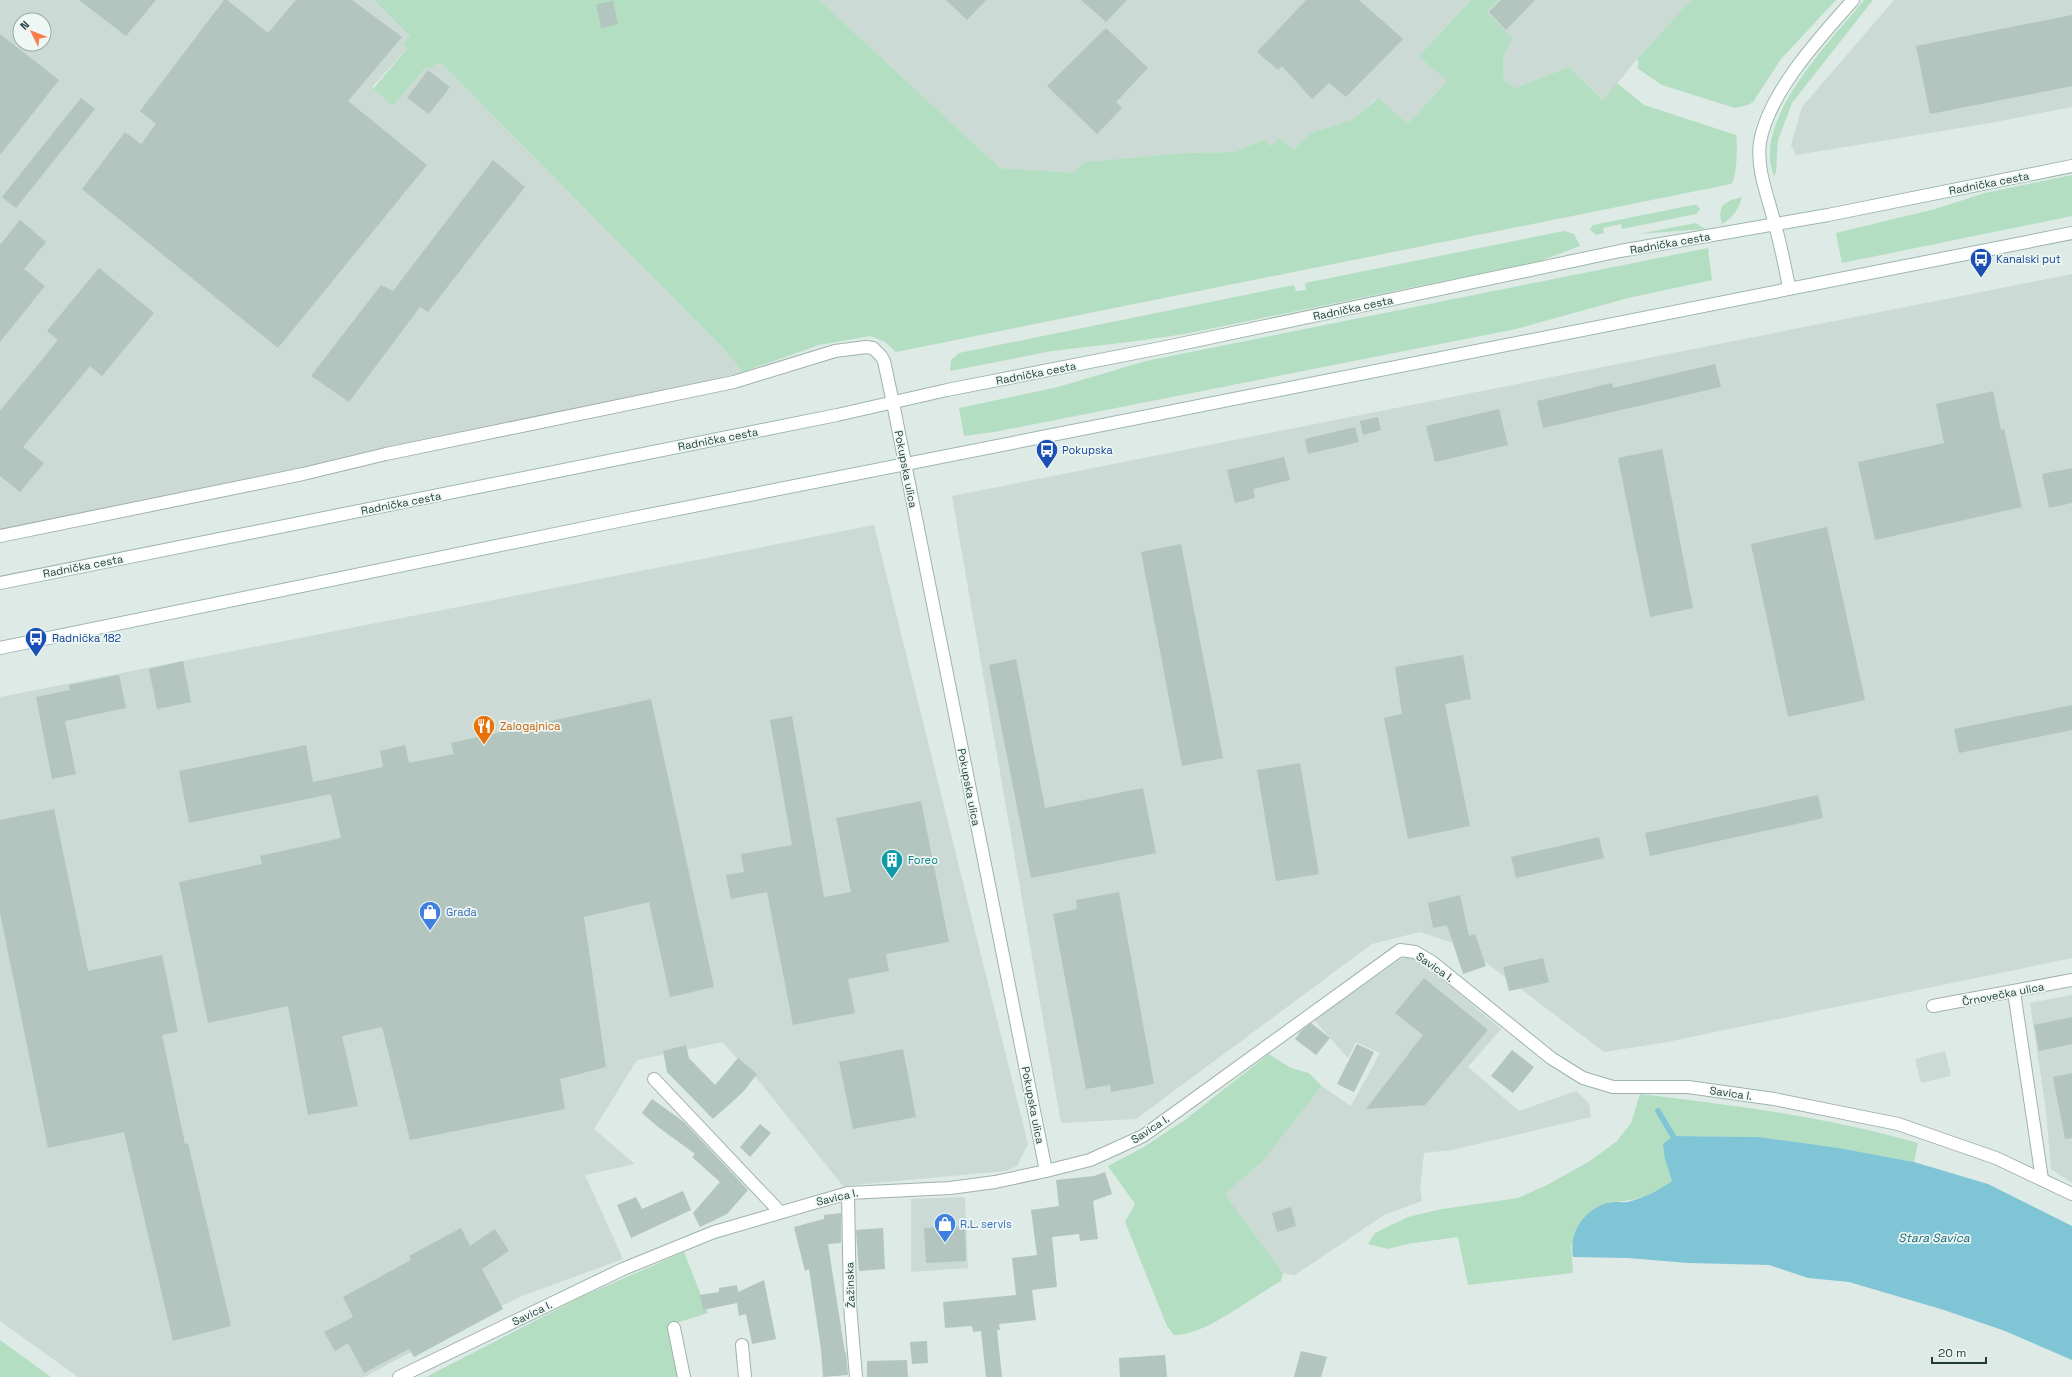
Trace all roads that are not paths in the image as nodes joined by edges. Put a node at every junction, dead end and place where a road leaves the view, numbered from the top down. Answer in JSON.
{"nodes":[{"id":1,"x":1853,"y":0,"type":"edge"},
{"id":2,"x":2072,"y":166,"type":"edge"},
{"id":3,"x":1775,"y":225,"type":"junction"},
{"id":4,"x":2072,"y":233,"type":"edge"},
{"id":5,"x":1789,"y":287,"type":"junction"},
{"id":6,"x":893,"y":403,"type":"junction"},
{"id":7,"x":905,"y":465,"type":"junction"},
{"id":8,"x":0,"y":536,"type":"edge"},
{"id":9,"x":0,"y":583,"type":"edge"},
{"id":10,"x":0,"y":648,"type":"edge"},
{"id":11,"x":2072,"y":980,"type":"edge"},
{"id":12,"x":2014,"y":992,"type":"junction"},
{"id":13,"x":1933,"y":1006,"type":"dead end"},
{"id":14,"x":654,"y":1079,"type":"dead end"},
{"id":15,"x":1046,"y":1171,"type":"junction"},
{"id":16,"x":2042,"y":1179,"type":"junction"},
{"id":17,"x":848,"y":1193,"type":"junction"},
{"id":18,"x":2072,"y":1194,"type":"edge"},
{"id":19,"x":780,"y":1212,"type":"junction"},
{"id":20,"x":674,"y":1328,"type":"dead end"},
{"id":21,"x":742,"y":1345,"type":"dead end"},
{"id":22,"x":399,"y":1377,"type":"edge"},
{"id":23,"x":684,"y":1377,"type":"edge"},
{"id":24,"x":745,"y":1377,"type":"edge"},
{"id":25,"x":856,"y":1377,"type":"edge"}],
"edges":[{"from":1,"to":3,"type":"street"},
{"from":2,"to":3,"type":"street","name":"Radnička cesta"},
{"from":3,"to":5,"type":"street"},
{"from":3,"to":6,"type":"street","name":"Radnička cesta"},
{"from":4,"to":5,"type":"street"},
{"from":5,"to":7,"type":"street"},
{"from":6,"to":7,"type":"street","name":"Pokupska ulica"},
{"from":6,"to":8,"type":"street","name":"Pokupska ulica"},
{"from":6,"to":9,"type":"street","name":"Radnička cesta"},
{"from":7,"to":10,"type":"street"},
{"from":7,"to":15,"type":"street","name":"Pokupska ulica"},
{"from":11,"to":12,"type":"street","name":"Črnovečka ulica"},
{"from":12,"to":13,"type":"street","name":"Črnovečka ulica"},
{"from":12,"to":16,"type":"street"},
{"from":14,"to":19,"type":"street"},
{"from":15,"to":16,"type":"street","name":"Savica I."},
{"from":15,"to":17,"type":"street","name":"Savica I."},
{"from":16,"to":18,"type":"street","name":"Savica I."},
{"from":17,"to":19,"type":"street","name":"Savica I."},
{"from":17,"to":25,"type":"street","name":"Žažinska"},
{"from":19,"to":22,"type":"street","name":"Savica I."},
{"from":20,"to":23,"type":"street"},
{"from":21,"to":24,"type":"street"}]}
